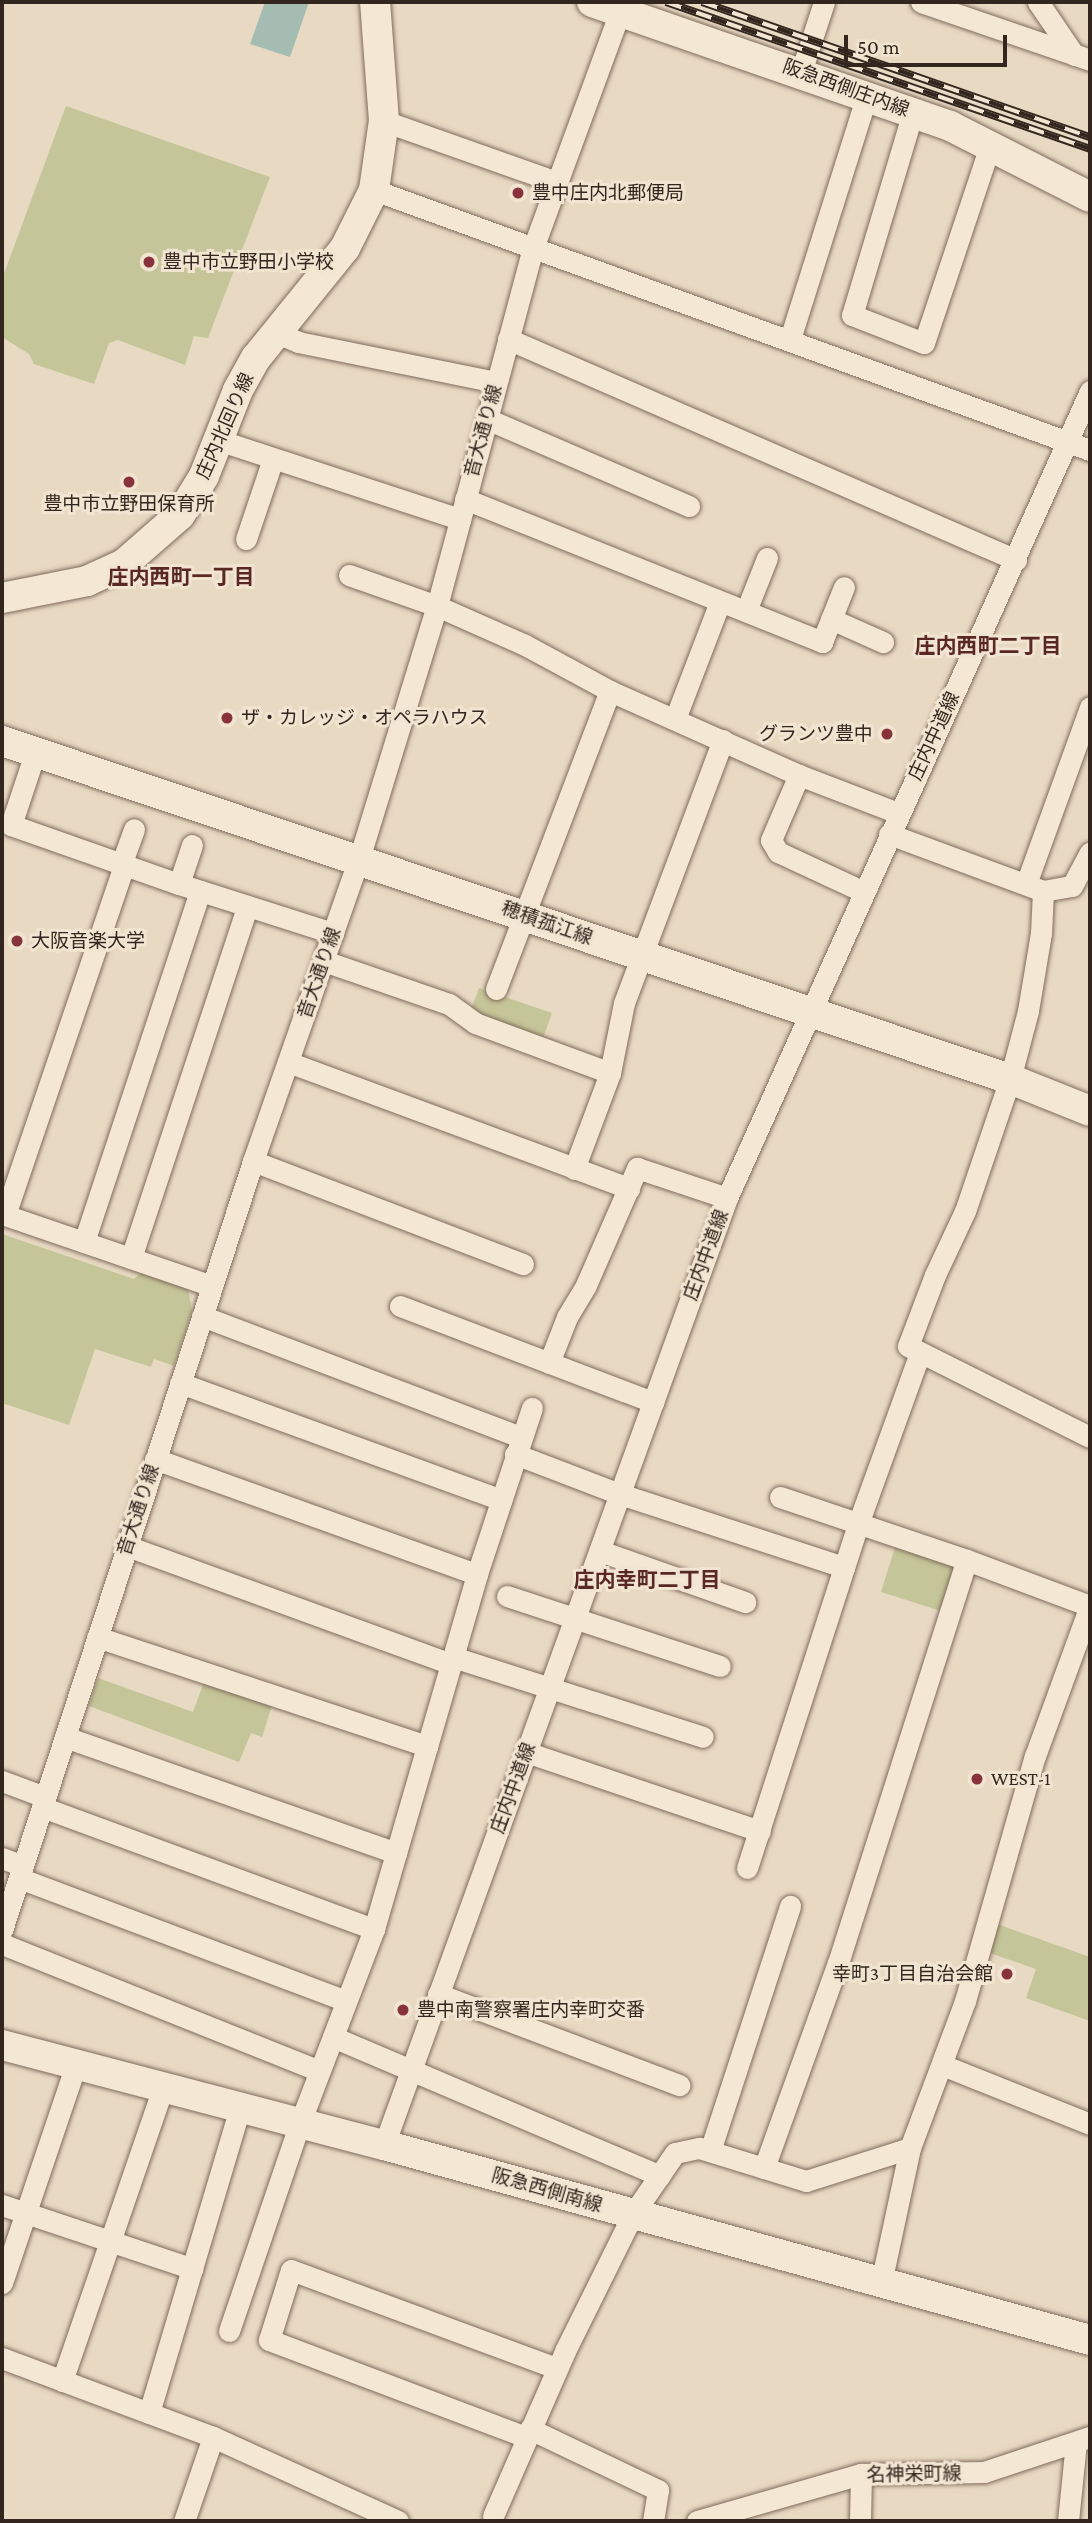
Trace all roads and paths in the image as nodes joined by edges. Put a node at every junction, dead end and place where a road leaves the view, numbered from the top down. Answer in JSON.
{"nodes":[{"id":1,"x":374,"y":2,"type":"edge"},
{"id":2,"x":592,"y":2,"type":"edge"},
{"id":3,"x":824,"y":2,"type":"edge"},
{"id":4,"x":920,"y":2,"type":"edge"},
{"id":5,"x":1038,"y":2,"type":"edge"},
{"id":6,"x":620,"y":11,"type":"junction"},
{"id":7,"x":1082,"y":57,"type":"edge"},
{"id":8,"x":801,"y":72,"type":"junction"},
{"id":9,"x":867,"y":95,"type":"junction"},
{"id":10,"x":913,"y":112,"type":"junction"},
{"id":11,"x":384,"y":121,"type":"junction"},
{"id":12,"x":990,"y":146,"type":"junction"},
{"id":13,"x":556,"y":182,"type":"junction"},
{"id":14,"x":374,"y":190,"type":"junction"},
{"id":15,"x":1090,"y":197,"type":"edge"},
{"id":16,"x":533,"y":248,"type":"junction"},
{"id":17,"x":275,"y":332,"type":"junction"},
{"id":18,"x":508,"y":339,"type":"junction"},
{"id":19,"x":790,"y":339,"type":"junction"},
{"id":20,"x":496,"y":382,"type":"junction"},
{"id":21,"x":1090,"y":391,"type":"edge"},
{"id":22,"x":486,"y":419,"type":"junction"},
{"id":23,"x":218,"y":440,"type":"junction"},
{"id":24,"x":1066,"y":442,"type":"junction"},
{"id":25,"x":1090,"y":450,"type":"edge"},
{"id":26,"x":274,"y":459,"type":"junction"},
{"id":27,"x":689,"y":506,"type":"dead end"},
{"id":28,"x":463,"y":509,"type":"junction"},
{"id":29,"x":246,"y":539,"type":"dead end"},
{"id":30,"x":766,"y":558,"type":"dead end"},
{"id":31,"x":1016,"y":560,"type":"junction"},
{"id":32,"x":349,"y":575,"type":"dead end"},
{"id":33,"x":845,"y":587,"type":"dead end"},
{"id":34,"x":2,"y":598,"type":"edge"},
{"id":35,"x":720,"y":602,"type":"junction"},
{"id":36,"x":437,"y":606,"type":"junction"},
{"id":37,"x":747,"y":611,"type":"junction"},
{"id":38,"x":831,"y":619,"type":"junction"},
{"id":39,"x":883,"y":642,"type":"dead end"},
{"id":40,"x":610,"y":691,"type":"junction"},
{"id":41,"x":1090,"y":707,"type":"edge"},
{"id":42,"x":675,"y":719,"type":"junction"},
{"id":43,"x":723,"y":740,"type":"junction"},
{"id":44,"x":2,"y":741,"type":"edge"},
{"id":45,"x":35,"y":752,"type":"junction"},
{"id":46,"x":799,"y":775,"type":"junction"},
{"id":47,"x":898,"y":813,"type":"junction"},
{"id":48,"x":134,"y":828,"type":"dead end"},
{"id":49,"x":889,"y":834,"type":"junction"},
{"id":50,"x":192,"y":845,"type":"dead end"},
{"id":51,"x":1090,"y":852,"type":"edge"},
{"id":52,"x":359,"y":859,"type":"junction"},
{"id":53,"x":123,"y":865,"type":"junction"},
{"id":54,"x":179,"y":884,"type":"junction"},
{"id":55,"x":1035,"y":888,"type":"junction"},
{"id":56,"x":200,"y":891,"type":"junction"},
{"id":57,"x":864,"y":892,"type":"junction"},
{"id":58,"x":247,"y":907,"type":"junction"},
{"id":59,"x":522,"y":915,"type":"junction"},
{"id":60,"x":333,"y":933,"type":"junction"},
{"id":61,"x":642,"y":956,"type":"junction"},
{"id":62,"x":324,"y":961,"type":"junction"},
{"id":63,"x":496,"y":989,"type":"dead end"},
{"id":64,"x":811,"y":1013,"type":"junction"},
{"id":65,"x":288,"y":1062,"type":"junction"},
{"id":66,"x":610,"y":1073,"type":"junction"},
{"id":67,"x":1010,"y":1079,"type":"junction"},
{"id":68,"x":1090,"y":1111,"type":"edge"},
{"id":69,"x":253,"y":1161,"type":"junction"},
{"id":70,"x":573,"y":1169,"type":"junction"},
{"id":71,"x":629,"y":1188,"type":"junction"},
{"id":72,"x":727,"y":1198,"type":"junction"},
{"id":73,"x":3,"y":1214,"type":"edge"},
{"id":74,"x":84,"y":1242,"type":"junction"},
{"id":75,"x":131,"y":1258,"type":"junction"},
{"id":76,"x":523,"y":1264,"type":"dead end"},
{"id":77,"x":212,"y":1286,"type":"junction"},
{"id":78,"x":400,"y":1306,"type":"dead end"},
{"id":79,"x":202,"y":1316,"type":"junction"},
{"id":80,"x":920,"y":1353,"type":"junction"},
{"id":81,"x":550,"y":1363,"type":"junction"},
{"id":82,"x":180,"y":1383,"type":"junction"},
{"id":83,"x":653,"y":1402,"type":"junction"},
{"id":84,"x":532,"y":1408,"type":"dead end"},
{"id":85,"x":1090,"y":1437,"type":"edge"},
{"id":86,"x":518,"y":1445,"type":"junction"},
{"id":87,"x":155,"y":1459,"type":"junction"},
{"id":88,"x":620,"y":1494,"type":"junction"},
{"id":89,"x":780,"y":1497,"type":"dead end"},
{"id":90,"x":501,"y":1500,"type":"junction"},
{"id":91,"x":858,"y":1524,"type":"junction"},
{"id":92,"x":127,"y":1546,"type":"junction"},
{"id":93,"x":600,"y":1551,"type":"junction"},
{"id":94,"x":967,"y":1560,"type":"junction"},
{"id":95,"x":844,"y":1567,"type":"junction"},
{"id":96,"x":477,"y":1574,"type":"junction"},
{"id":97,"x":507,"y":1596,"type":"dead end"},
{"id":98,"x":745,"y":1602,"type":"dead end"},
{"id":99,"x":1090,"y":1606,"type":"edge"},
{"id":100,"x":576,"y":1618,"type":"junction"},
{"id":101,"x":97,"y":1636,"type":"junction"},
{"id":102,"x":452,"y":1661,"type":"junction"},
{"id":103,"x":720,"y":1666,"type":"dead end"},
{"id":104,"x":550,"y":1689,"type":"junction"},
{"id":105,"x":65,"y":1737,"type":"junction"},
{"id":106,"x":703,"y":1737,"type":"dead end"},
{"id":107,"x":427,"y":1746,"type":"junction"},
{"id":108,"x":526,"y":1752,"type":"junction"},
{"id":109,"x":2,"y":1781,"type":"edge"},
{"id":110,"x":44,"y":1802,"type":"junction"},
{"id":111,"x":760,"y":1832,"type":"junction"},
{"id":112,"x":396,"y":1853,"type":"junction"},
{"id":113,"x":2,"y":1858,"type":"edge"},
{"id":114,"x":747,"y":1868,"type":"dead end"},
{"id":115,"x":21,"y":1872,"type":"junction"},
{"id":116,"x":790,"y":1906,"type":"dead end"},
{"id":117,"x":374,"y":1929,"type":"junction"},
{"id":118,"x":2,"y":1930,"type":"edge"},
{"id":119,"x":2,"y":1944,"type":"edge"},
{"id":120,"x":439,"y":1994,"type":"junction"},
{"id":121,"x":346,"y":2001,"type":"junction"},
{"id":122,"x":332,"y":2037,"type":"junction"},
{"id":123,"x":2,"y":2045,"type":"edge"},
{"id":124,"x":76,"y":2064,"type":"junction"},
{"id":125,"x":942,"y":2065,"type":"junction"},
{"id":126,"x":412,"y":2069,"type":"junction"},
{"id":127,"x":320,"y":2071,"type":"junction"},
{"id":128,"x":679,"y":2085,"type":"dead end"},
{"id":129,"x":163,"y":2087,"type":"junction"},
{"id":130,"x":240,"y":2107,"type":"junction"},
{"id":131,"x":300,"y":2123,"type":"junction"},
{"id":132,"x":1090,"y":2124,"type":"edge"},
{"id":133,"x":384,"y":2145,"type":"junction"},
{"id":134,"x":910,"y":2148,"type":"junction"},
{"id":135,"x":710,"y":2151,"type":"junction"},
{"id":136,"x":764,"y":2168,"type":"junction"},
{"id":137,"x":660,"y":2176,"type":"junction"},
{"id":138,"x":2,"y":2205,"type":"edge"},
{"id":139,"x":27,"y":2213,"type":"junction"},
{"id":140,"x":633,"y":2214,"type":"junction"},
{"id":141,"x":109,"y":2240,"type":"junction"},
{"id":142,"x":192,"y":2269,"type":"junction"},
{"id":143,"x":2,"y":2283,"type":"edge"},
{"id":144,"x":881,"y":2283,"type":"junction"},
{"id":145,"x":229,"y":2331,"type":"dead end"},
{"id":146,"x":1090,"y":2340,"type":"edge"},
{"id":147,"x":2,"y":2358,"type":"edge"},
{"id":148,"x":556,"y":2368,"type":"junction"},
{"id":149,"x":62,"y":2381,"type":"junction"},
{"id":150,"x":149,"y":2413,"type":"junction"},
{"id":151,"x":528,"y":2433,"type":"junction"},
{"id":152,"x":214,"y":2437,"type":"junction"},
{"id":153,"x":1083,"y":2440,"type":"edge"},
{"id":154,"x":862,"y":2474,"type":"junction"},
{"id":155,"x":495,"y":2519,"type":"edge"},
{"id":156,"x":184,"y":2521,"type":"edge"},
{"id":157,"x":398,"y":2521,"type":"edge"},
{"id":158,"x":653,"y":2521,"type":"edge"},
{"id":159,"x":697,"y":2521,"type":"edge"},
{"id":160,"x":860,"y":2521,"type":"edge"},
{"id":161,"x":1068,"y":2521,"type":"edge"}],
"edges":[{"from":1,"to":11,"type":"street","name":"庄内北回り線"},
{"from":2,"to":6,"type":"street","name":"阪急西側庄内線"},
{"from":3,"to":8,"type":"street"},
{"from":4,"to":7,"type":"street"},
{"from":5,"to":7,"type":"street"},
{"from":6,"to":8,"type":"street","name":"阪急西側庄内線"},
{"from":6,"to":13,"type":"street","name":"音大通り線"},
{"from":8,"to":9,"type":"street","name":"阪急西側庄内線"},
{"from":9,"to":10,"type":"street","name":"阪急西側庄内線"},
{"from":9,"to":19,"type":"street"},
{"from":10,"to":12,"type":"street","name":"阪急西側庄内線"},
{"from":10,"to":12,"type":"street"},
{"from":11,"to":13,"type":"street"},
{"from":11,"to":14,"type":"street","name":"庄内北回り線"},
{"from":12,"to":15,"type":"street","name":"阪急西側庄内線"},
{"from":13,"to":16,"type":"street","name":"音大通り線"},
{"from":14,"to":16,"type":"street"},
{"from":14,"to":17,"type":"street","name":"庄内北回り線"},
{"from":16,"to":18,"type":"street","name":"音大通り線"},
{"from":16,"to":19,"type":"street"},
{"from":17,"to":20,"type":"street"},
{"from":17,"to":23,"type":"street","name":"庄内北回り線"},
{"from":18,"to":20,"type":"street","name":"音大通り線"},
{"from":18,"to":31,"type":"street"},
{"from":19,"to":24,"type":"street"},
{"from":20,"to":22,"type":"street","name":"音大通り線"},
{"from":21,"to":24,"type":"street","name":"庄内中道線"},
{"from":22,"to":27,"type":"street"},
{"from":22,"to":28,"type":"street","name":"音大通り線"},
{"from":23,"to":26,"type":"street"},
{"from":23,"to":34,"type":"street","name":"庄内北回り線"},
{"from":24,"to":25,"type":"street"},
{"from":24,"to":31,"type":"street","name":"庄内中道線"},
{"from":26,"to":28,"type":"street"},
{"from":26,"to":29,"type":"street"},
{"from":28,"to":35,"type":"street"},
{"from":28,"to":36,"type":"street","name":"音大通り線"},
{"from":30,"to":37,"type":"street"},
{"from":31,"to":47,"type":"street","name":"庄内中道線"},
{"from":32,"to":36,"type":"street"},
{"from":33,"to":38,"type":"street"},
{"from":35,"to":37,"type":"street"},
{"from":35,"to":42,"type":"street"},
{"from":36,"to":40,"type":"street"},
{"from":36,"to":52,"type":"street","name":"音大通り線"},
{"from":37,"to":38,"type":"street"},
{"from":38,"to":39,"type":"street"},
{"from":40,"to":42,"type":"street"},
{"from":40,"to":59,"type":"street"},
{"from":41,"to":55,"type":"street"},
{"from":42,"to":43,"type":"street"},
{"from":43,"to":46,"type":"street"},
{"from":43,"to":61,"type":"street"},
{"from":44,"to":45,"type":"street","name":"穂積菰江線"},
{"from":45,"to":52,"type":"street","name":"穂積菰江線"},
{"from":45,"to":53,"type":"street"},
{"from":46,"to":47,"type":"street"},
{"from":46,"to":57,"type":"street"},
{"from":47,"to":49,"type":"street","name":"庄内中道線"},
{"from":48,"to":53,"type":"street"},
{"from":49,"to":55,"type":"street"},
{"from":49,"to":57,"type":"street","name":"庄内中道線"},
{"from":50,"to":54,"type":"street"},
{"from":51,"to":55,"type":"street"},
{"from":52,"to":59,"type":"street","name":"穂積菰江線"},
{"from":52,"to":60,"type":"street","name":"音大通り線"},
{"from":53,"to":54,"type":"street"},
{"from":53,"to":73,"type":"street"},
{"from":54,"to":56,"type":"street"},
{"from":55,"to":67,"type":"street"},
{"from":56,"to":58,"type":"street"},
{"from":56,"to":74,"type":"street"},
{"from":57,"to":64,"type":"street","name":"庄内中道線"},
{"from":58,"to":60,"type":"street"},
{"from":58,"to":75,"type":"street"},
{"from":59,"to":61,"type":"street","name":"穂積菰江線"},
{"from":59,"to":63,"type":"street"},
{"from":60,"to":62,"type":"street","name":"音大通り線"},
{"from":61,"to":64,"type":"street","name":"穂積菰江線"},
{"from":61,"to":66,"type":"street"},
{"from":62,"to":65,"type":"street","name":"音大通り線"},
{"from":62,"to":66,"type":"street"},
{"from":64,"to":67,"type":"street","name":"穂積菰江線"},
{"from":64,"to":72,"type":"street","name":"庄内中道線"},
{"from":65,"to":69,"type":"street","name":"音大通り線"},
{"from":65,"to":70,"type":"street"},
{"from":66,"to":70,"type":"street"},
{"from":67,"to":68,"type":"street","name":"穂積菰江線"},
{"from":67,"to":80,"type":"street"},
{"from":69,"to":76,"type":"street"},
{"from":69,"to":77,"type":"street","name":"音大通り線"},
{"from":70,"to":71,"type":"street"},
{"from":71,"to":72,"type":"street"},
{"from":71,"to":81,"type":"street"},
{"from":72,"to":83,"type":"street","name":"庄内中道線"},
{"from":73,"to":74,"type":"street"},
{"from":74,"to":75,"type":"street"},
{"from":75,"to":77,"type":"street"},
{"from":77,"to":79,"type":"street","name":"音大通り線"},
{"from":78,"to":81,"type":"street"},
{"from":79,"to":82,"type":"street","name":"音大通り線"},
{"from":79,"to":86,"type":"street"},
{"from":80,"to":85,"type":"street"},
{"from":80,"to":91,"type":"street"},
{"from":81,"to":83,"type":"street"},
{"from":82,"to":87,"type":"street","name":"音大通り線"},
{"from":82,"to":90,"type":"street"},
{"from":83,"to":88,"type":"street","name":"庄内中道線"},
{"from":84,"to":86,"type":"street"},
{"from":86,"to":88,"type":"street"},
{"from":86,"to":90,"type":"street"},
{"from":87,"to":92,"type":"street","name":"音大通り線"},
{"from":87,"to":96,"type":"street"},
{"from":88,"to":93,"type":"street","name":"庄内中道線"},
{"from":88,"to":95,"type":"street"},
{"from":89,"to":91,"type":"street"},
{"from":90,"to":96,"type":"street"},
{"from":91,"to":94,"type":"street"},
{"from":91,"to":95,"type":"street"},
{"from":92,"to":101,"type":"street","name":"音大通り線"},
{"from":92,"to":102,"type":"street"},
{"from":93,"to":98,"type":"street"},
{"from":93,"to":100,"type":"street","name":"庄内中道線"},
{"from":94,"to":99,"type":"street"},
{"from":94,"to":136,"type":"street"},
{"from":95,"to":111,"type":"street"},
{"from":96,"to":102,"type":"street"},
{"from":97,"to":100,"type":"street"},
{"from":99,"to":125,"type":"street"},
{"from":100,"to":103,"type":"street"},
{"from":100,"to":104,"type":"street","name":"庄内中道線"},
{"from":101,"to":105,"type":"street","name":"音大通り線"},
{"from":101,"to":107,"type":"street"},
{"from":102,"to":104,"type":"street"},
{"from":102,"to":107,"type":"street"},
{"from":104,"to":106,"type":"street"},
{"from":104,"to":108,"type":"street","name":"庄内中道線"},
{"from":105,"to":110,"type":"street","name":"音大通り線"},
{"from":105,"to":112,"type":"street"},
{"from":107,"to":112,"type":"street"},
{"from":108,"to":111,"type":"street"},
{"from":108,"to":120,"type":"street","name":"庄内中道線"},
{"from":109,"to":110,"type":"street"},
{"from":110,"to":115,"type":"street","name":"音大通り線"},
{"from":110,"to":117,"type":"street"},
{"from":111,"to":114,"type":"street"},
{"from":112,"to":117,"type":"street"},
{"from":113,"to":115,"type":"street"},
{"from":115,"to":118,"type":"street","name":"音大通り線"},
{"from":115,"to":121,"type":"street"},
{"from":116,"to":135,"type":"street"},
{"from":117,"to":121,"type":"street"},
{"from":119,"to":127,"type":"street"},
{"from":120,"to":126,"type":"street","name":"庄内中道線"},
{"from":120,"to":128,"type":"street"},
{"from":121,"to":122,"type":"street"},
{"from":122,"to":126,"type":"street"},
{"from":122,"to":127,"type":"street"},
{"from":123,"to":124,"type":"street","name":"阪急西側南線"},
{"from":124,"to":129,"type":"street","name":"阪急西側南線"},
{"from":124,"to":139,"type":"street"},
{"from":125,"to":132,"type":"street"},
{"from":125,"to":134,"type":"street"},
{"from":126,"to":133,"type":"street","name":"庄内中道線"},
{"from":126,"to":137,"type":"street"},
{"from":127,"to":131,"type":"street"},
{"from":129,"to":130,"type":"street","name":"阪急西側南線"},
{"from":129,"to":141,"type":"street"},
{"from":130,"to":131,"type":"street","name":"阪急西側南線"},
{"from":130,"to":142,"type":"street"},
{"from":131,"to":133,"type":"street","name":"阪急西側南線"},
{"from":131,"to":145,"type":"street"},
{"from":133,"to":140,"type":"street","name":"阪急西側南線"},
{"from":134,"to":136,"type":"street"},
{"from":134,"to":144,"type":"street"},
{"from":135,"to":136,"type":"street"},
{"from":135,"to":137,"type":"street"},
{"from":137,"to":140,"type":"street"},
{"from":138,"to":139,"type":"street"},
{"from":139,"to":141,"type":"street"},
{"from":139,"to":143,"type":"street"},
{"from":140,"to":144,"type":"street","name":"阪急西側南線"},
{"from":140,"to":148,"type":"street"},
{"from":141,"to":142,"type":"street"},
{"from":141,"to":149,"type":"street"},
{"from":142,"to":150,"type":"street"},
{"from":144,"to":146,"type":"street","name":"阪急西側南線"},
{"from":147,"to":149,"type":"street"},
{"from":148,"to":151,"type":"street"},
{"from":148,"to":151,"type":"street"},
{"from":149,"to":150,"type":"street"},
{"from":150,"to":152,"type":"street"},
{"from":151,"to":155,"type":"street"},
{"from":151,"to":158,"type":"street"},
{"from":152,"to":156,"type":"street"},
{"from":152,"to":157,"type":"street"},
{"from":153,"to":154,"type":"street","name":"名神栄町線"},
{"from":153,"to":161,"type":"street"},
{"from":154,"to":159,"type":"street","name":"名神栄町線"},
{"from":154,"to":160,"type":"street"}]}
